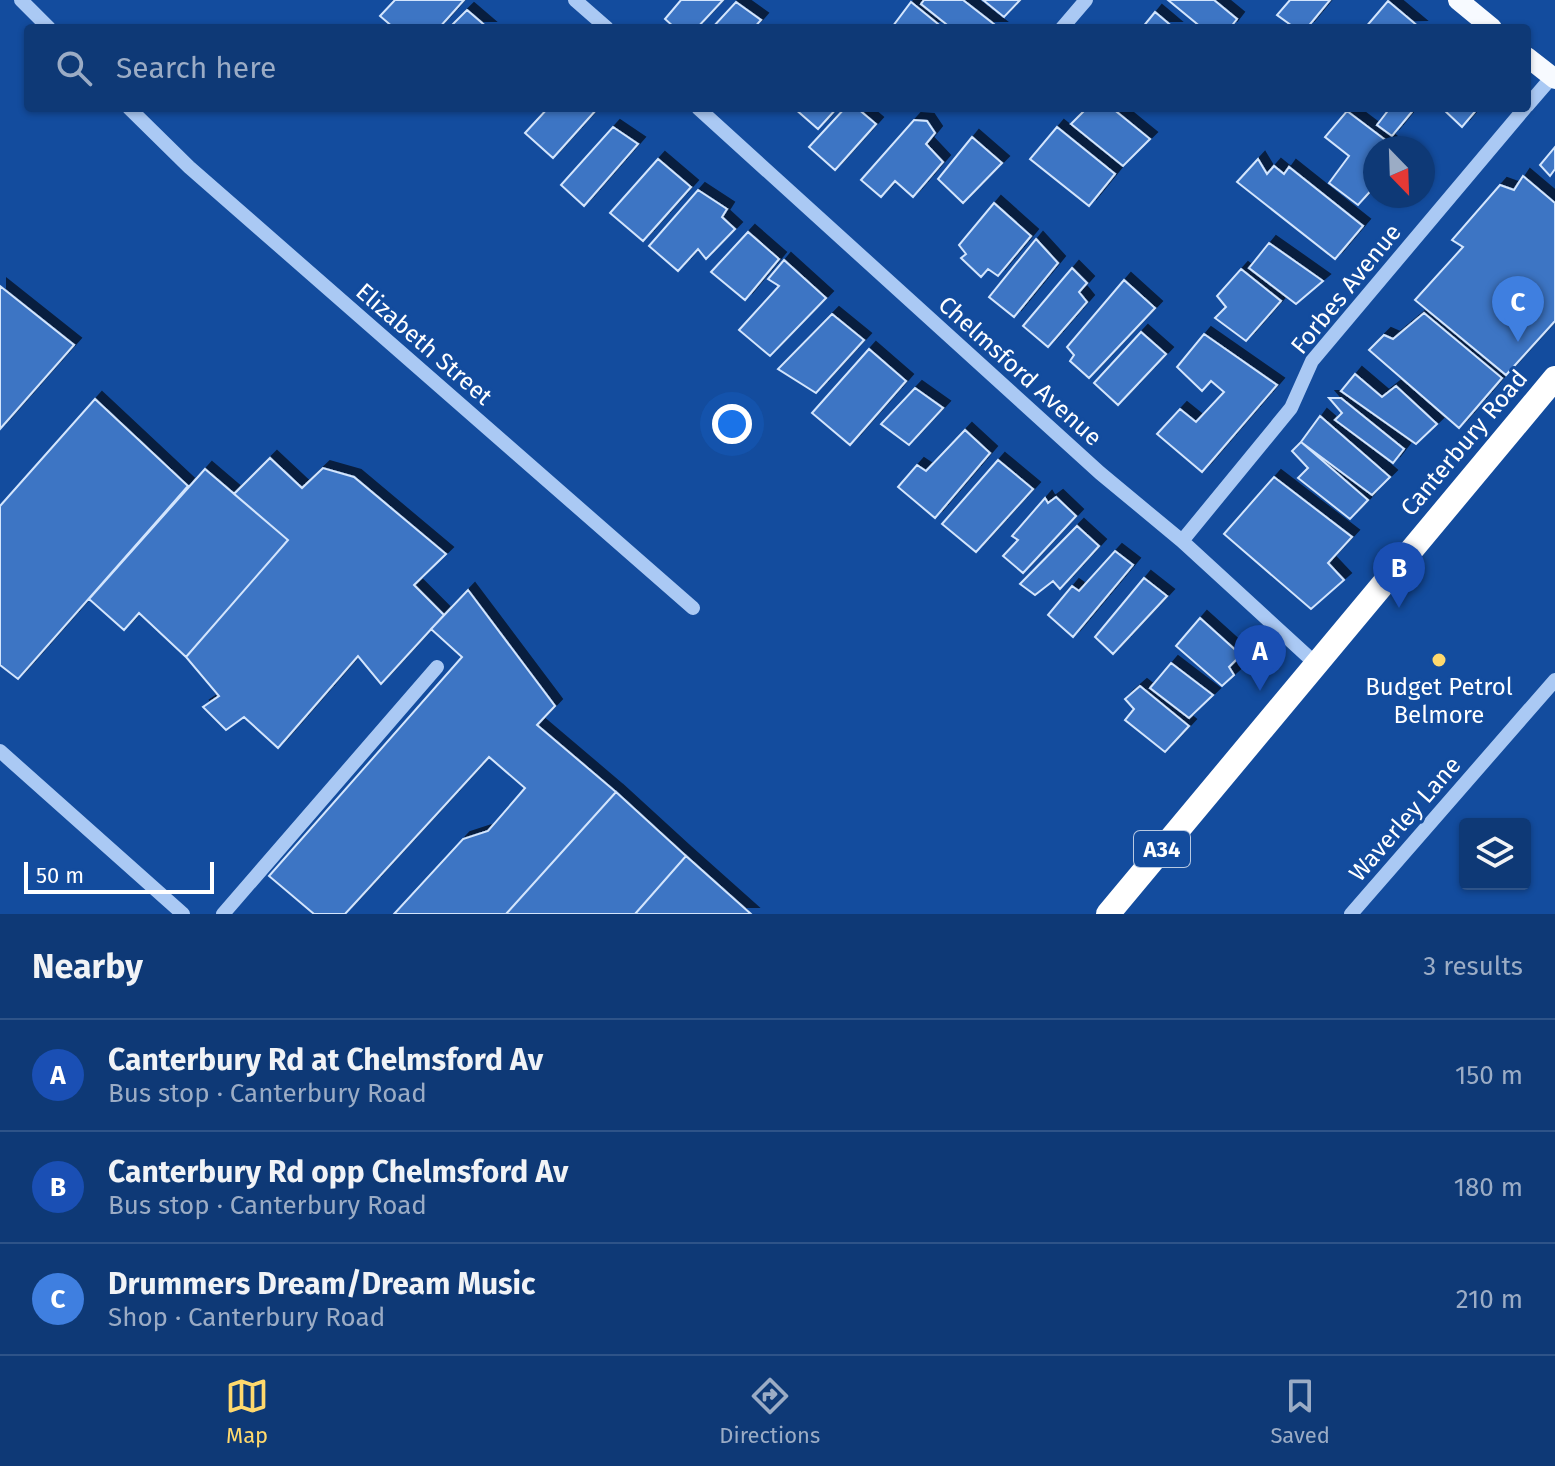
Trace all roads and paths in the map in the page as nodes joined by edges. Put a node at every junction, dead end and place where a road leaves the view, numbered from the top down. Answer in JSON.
{"nodes":[{"id":1,"x":21,"y":0,"type":"edge"},
{"id":2,"x":575,"y":0,"type":"edge"},
{"id":3,"x":1086,"y":0,"type":"edge"},
{"id":4,"x":1458,"y":0,"type":"edge"},
{"id":5,"x":45,"y":24,"type":"edge"},
{"id":6,"x":602,"y":24,"type":"edge"},
{"id":7,"x":1065,"y":24,"type":"edge"},
{"id":8,"x":1487,"y":24,"type":"edge"},
{"id":9,"x":1531,"y":60,"type":"edge"},
{"id":10,"x":1553,"y":78,"type":"edge"},
{"id":11,"x":1531,"y":102,"type":"edge"},
{"id":12,"x":133,"y":112,"type":"edge"},
{"id":13,"x":702,"y":112,"type":"edge"},
{"id":14,"x":1522,"y":112,"type":"edge"},
{"id":15,"x":1555,"y":378,"type":"edge"},
{"id":16,"x":1182,"y":541,"type":"junction"},
{"id":17,"x":693,"y":608,"type":"dead end"},
{"id":18,"x":1315,"y":663,"type":"junction"},
{"id":19,"x":437,"y":667,"type":"dead end"},
{"id":20,"x":1555,"y":680,"type":"edge"},
{"id":21,"x":0,"y":751,"type":"edge"},
{"id":22,"x":1119,"y":909,"type":"edge"},
{"id":23,"x":183,"y":914,"type":"edge"},
{"id":24,"x":223,"y":914,"type":"edge"},
{"id":25,"x":1351,"y":914,"type":"edge"}],
"edges":[{"from":1,"to":5,"type":"street"},
{"from":2,"to":6,"type":"street"},
{"from":3,"to":7,"type":"street"},
{"from":4,"to":8,"type":"main road"},
{"from":9,"to":10,"type":"main road"},
{"from":10,"to":11,"type":"street","name":"Forbes Avenue"},
{"from":12,"to":17,"type":"street","name":"Elizabeth Street"},
{"from":13,"to":16,"type":"street","name":"Chelmsford Avenue"},
{"from":14,"to":16,"type":"street","name":"Forbes Avenue"},
{"from":15,"to":18,"type":"highway","name":"Canterbury Road","number":"A34"},
{"from":16,"to":18,"type":"street","name":"Chelmsford Avenue"},
{"from":18,"to":22,"type":"highway","name":"Canterbury Road","number":"A34"},
{"from":19,"to":24,"type":"street"},
{"from":20,"to":25,"type":"street","name":"Waverley Lane"},
{"from":21,"to":23,"type":"street"}]}
